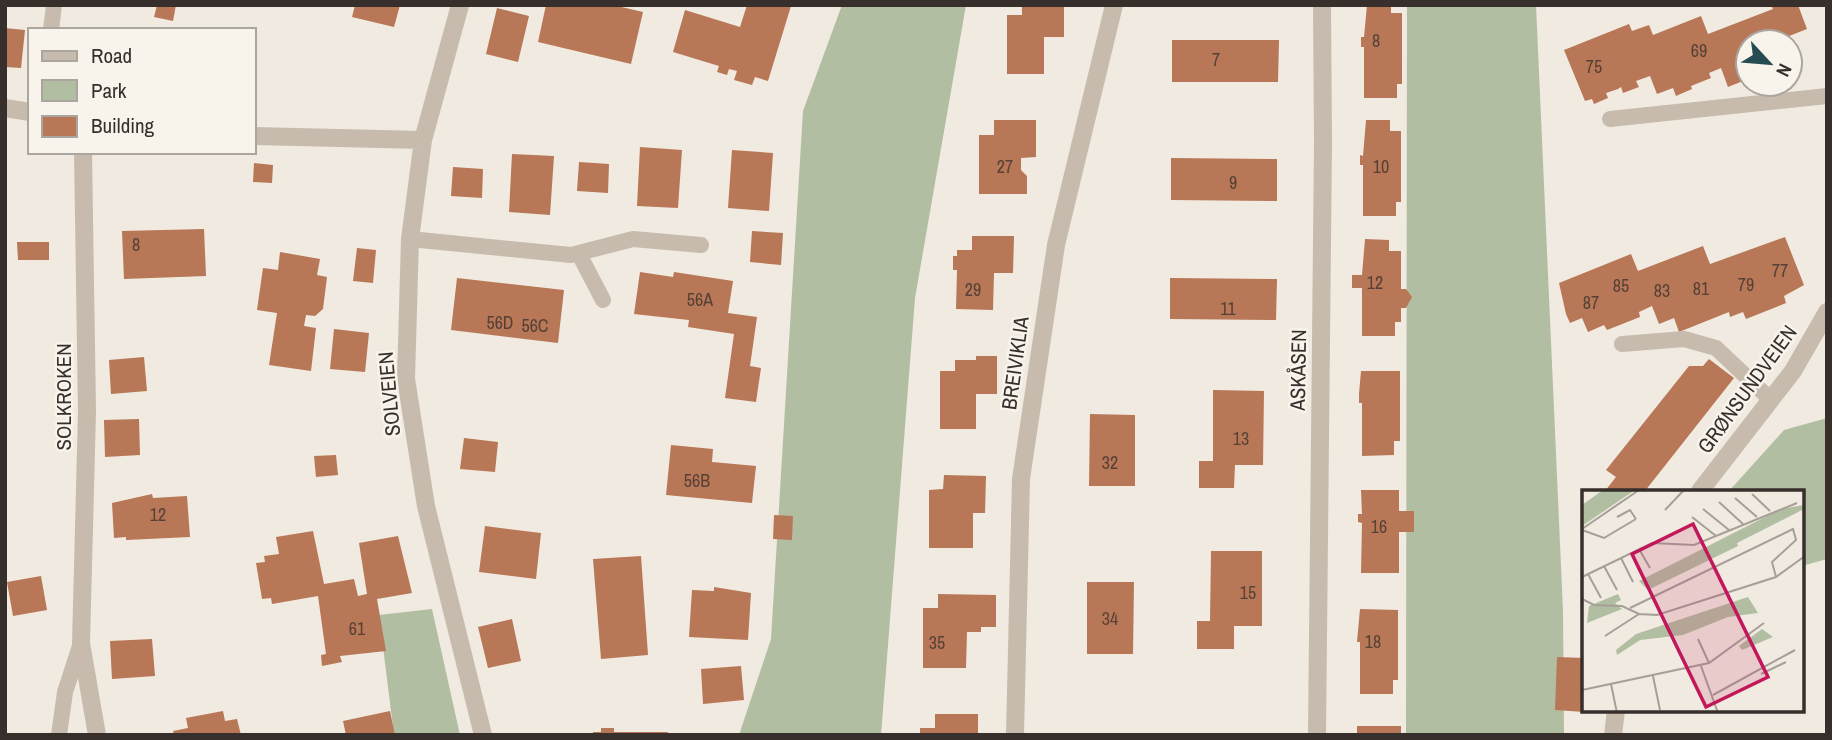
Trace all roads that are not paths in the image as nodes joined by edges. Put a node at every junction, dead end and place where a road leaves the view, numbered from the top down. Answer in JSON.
{"nodes":[{"id":1,"x":54,"y":5,"type":"edge"},
{"id":2,"x":460,"y":5,"type":"edge"},
{"id":3,"x":1114,"y":5,"type":"edge"},
{"id":4,"x":1321,"y":5,"type":"edge"},
{"id":5,"x":51,"y":28,"type":"edge"},
{"id":6,"x":1827,"y":96,"type":"edge"},
{"id":7,"x":5,"y":108,"type":"edge"},
{"id":8,"x":28,"y":112,"type":"edge"},
{"id":9,"x":1611,"y":119,"type":"dead end"},
{"id":10,"x":256,"y":136,"type":"edge"},
{"id":11,"x":423,"y":140,"type":"junction"},
{"id":12,"x":83,"y":154,"type":"edge"},
{"id":13,"x":410,"y":239,"type":"junction"},
{"id":14,"x":701,"y":245,"type":"dead end"},
{"id":15,"x":579,"y":254,"type":"junction"},
{"id":16,"x":603,"y":300,"type":"dead end"},
{"id":17,"x":1827,"y":312,"type":"edge"},
{"id":18,"x":1622,"y":344,"type":"dead end"},
{"id":19,"x":1770,"y":399,"type":"junction"},
{"id":20,"x":1702,"y":490,"type":"edge"},
{"id":21,"x":81,"y":643,"type":"junction"},
{"id":22,"x":1616,"y":712,"type":"edge"},
{"id":23,"x":59,"y":735,"type":"edge"},
{"id":24,"x":97,"y":735,"type":"edge"},
{"id":25,"x":483,"y":735,"type":"edge"},
{"id":26,"x":1015,"y":735,"type":"edge"},
{"id":27,"x":1317,"y":735,"type":"edge"},
{"id":28,"x":1613,"y":735,"type":"edge"}],
"edges":[{"from":1,"to":5,"type":"lane"},
{"from":2,"to":11,"type":"street","name":"SOLVEIEN"},
{"from":3,"to":26,"type":"street","name":"BREIVIKLIA"},
{"from":4,"to":27,"type":"street","name":"ASKÅSEN"},
{"from":6,"to":9,"type":"lane"},
{"from":7,"to":8,"type":"street"},
{"from":10,"to":11,"type":"street"},
{"from":11,"to":13,"type":"street","name":"SOLVEIEN"},
{"from":12,"to":21,"type":"street","name":"SOLKROKEN"},
{"from":13,"to":15,"type":"lane"},
{"from":13,"to":25,"type":"street","name":"SOLVEIEN"},
{"from":14,"to":15,"type":"lane"},
{"from":15,"to":16,"type":"lane"},
{"from":17,"to":19,"type":"street","name":"GRØNSUNDVEIEN"},
{"from":18,"to":19,"type":"lane"},
{"from":19,"to":20,"type":"street","name":"GRØNSUNDVEIEN"},
{"from":21,"to":23,"type":"lane","name":"SOLKROKEN"},
{"from":21,"to":24,"type":"street","name":"SOLKROKEN"},
{"from":22,"to":28,"type":"street"}]}
